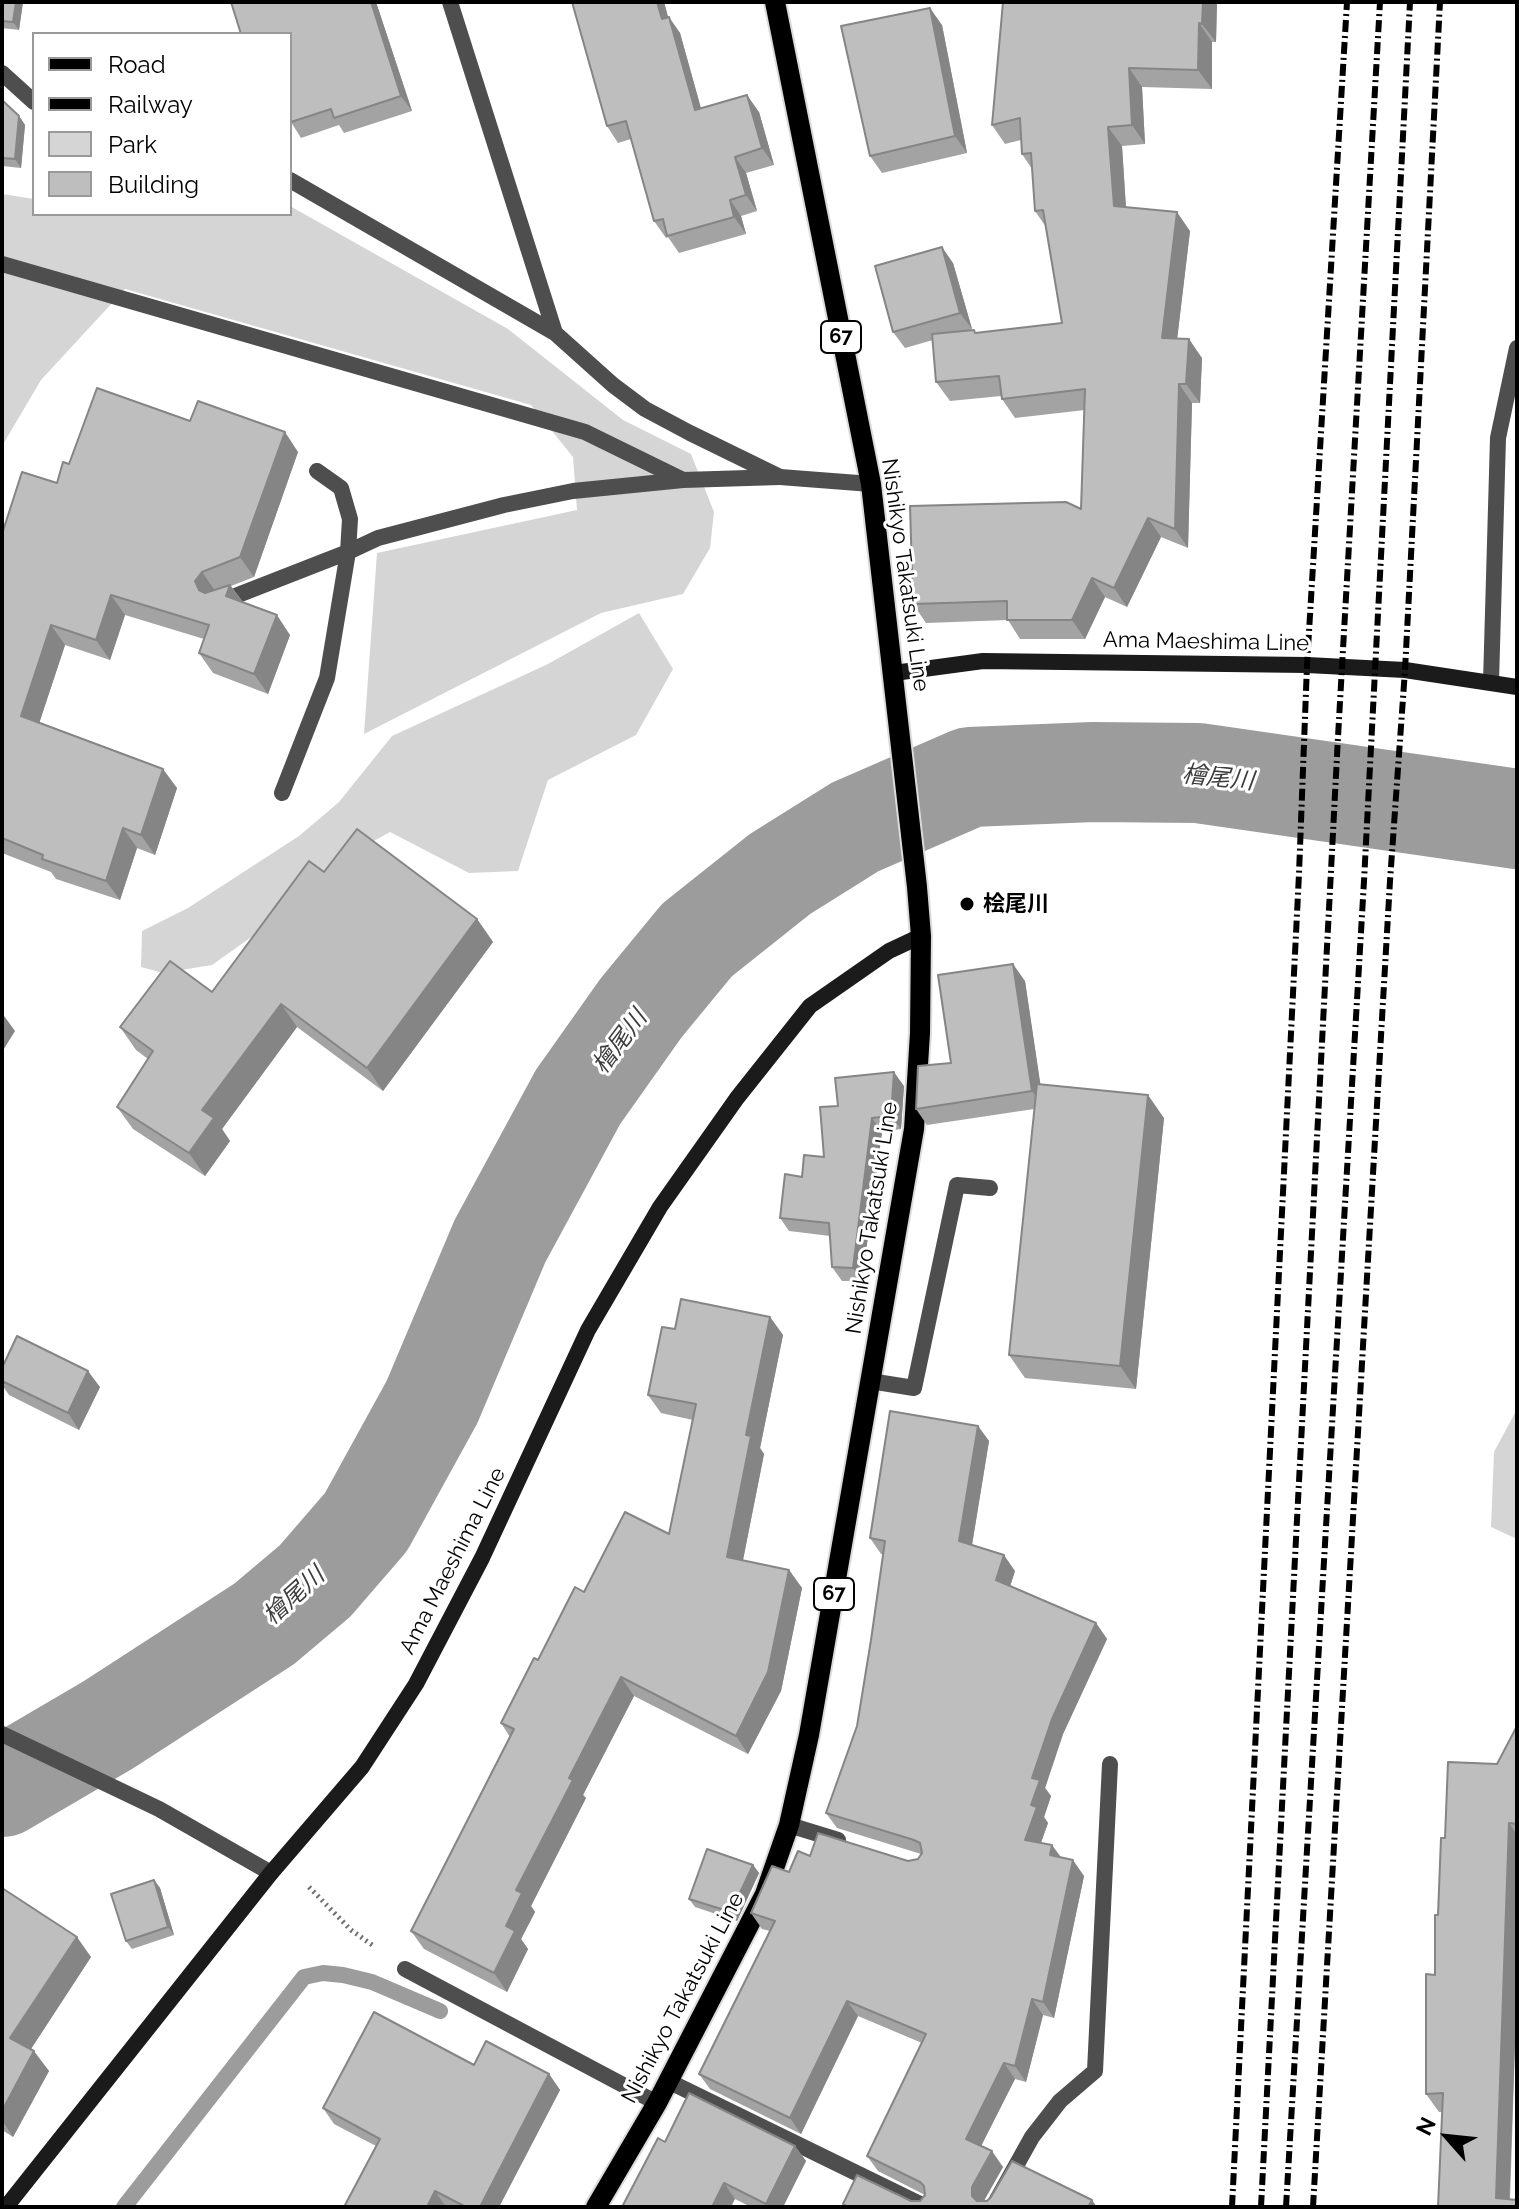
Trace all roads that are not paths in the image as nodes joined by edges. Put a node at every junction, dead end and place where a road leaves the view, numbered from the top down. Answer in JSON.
{"nodes":[{"id":1,"x":450,"y":2,"type":"edge"},
{"id":2,"x":775,"y":2,"type":"edge"},
{"id":3,"x":2,"y":73,"type":"edge"},
{"id":4,"x":32,"y":100,"type":"edge"},
{"id":5,"x":292,"y":181,"type":"edge"},
{"id":6,"x":2,"y":264,"type":"edge"},
{"id":7,"x":555,"y":333,"type":"junction"},
{"id":8,"x":1517,"y":348,"type":"edge"},
{"id":9,"x":317,"y":471,"type":"dead end"},
{"id":10,"x":780,"y":477,"type":"junction"},
{"id":11,"x":683,"y":480,"type":"junction"},
{"id":12,"x":871,"y":484,"type":"junction"},
{"id":13,"x":348,"y":552,"type":"junction"},
{"id":14,"x":220,"y":602,"type":"edge"},
{"id":15,"x":894,"y":673,"type":"junction"},
{"id":16,"x":1491,"y":682,"type":"junction"},
{"id":17,"x":1517,"y":687,"type":"edge"},
{"id":18,"x":282,"y":793,"type":"dead end"},
{"id":19,"x":921,"y":936,"type":"junction"},
{"id":20,"x":990,"y":1188,"type":"dead end"},
{"id":21,"x":870,"y":1381,"type":"junction"},
{"id":22,"x":2,"y":1734,"type":"edge"},
{"id":23,"x":1110,"y":1764,"type":"dead end"},
{"id":24,"x":789,"y":1825,"type":"junction"},
{"id":25,"x":849,"y":1843,"type":"edge"},
{"id":26,"x":271,"y":1873,"type":"junction"},
{"id":27,"x":405,"y":1969,"type":"road end"},
{"id":28,"x":668,"y":2081,"type":"junction"},
{"id":29,"x":657,"y":2103,"type":"junction"},
{"id":30,"x":6,"y":2207,"type":"edge"},
{"id":31,"x":596,"y":2207,"type":"edge"},
{"id":32,"x":926,"y":2207,"type":"edge"},
{"id":33,"x":993,"y":2207,"type":"edge"}],
"edges":[{"from":1,"to":7,"type":"street"},
{"from":2,"to":12,"type":"main road","name":"Nishikyo Takatsuki Line","number":"67"},
{"from":3,"to":4,"type":"street"},
{"from":5,"to":7,"type":"street"},
{"from":6,"to":11,"type":"street"},
{"from":7,"to":10,"type":"street"},
{"from":8,"to":16,"type":"street"},
{"from":9,"to":13,"type":"street"},
{"from":10,"to":11,"type":"street"},
{"from":10,"to":12,"type":"street"},
{"from":11,"to":13,"type":"street"},
{"from":12,"to":15,"type":"main road","name":"Nishikyo Takatsuki Line","number":"67"},
{"from":13,"to":14,"type":"street"},
{"from":13,"to":18,"type":"street"},
{"from":15,"to":16,"type":"main road","name":"Ama Maeshima Line"},
{"from":15,"to":19,"type":"main road","name":"Nishikyo Takatsuki Line","number":"67"},
{"from":16,"to":17,"type":"main road","name":"Ama Maeshima Line"},
{"from":19,"to":21,"type":"main road","name":"Nishikyo Takatsuki Line","number":"67"},
{"from":19,"to":26,"type":"main road","name":"Ama Maeshima Line"},
{"from":20,"to":21,"type":"street"},
{"from":21,"to":24,"type":"main road","name":"Nishikyo Takatsuki Line","number":"67"},
{"from":22,"to":26,"type":"street"},
{"from":23,"to":33,"type":"street"},
{"from":24,"to":25,"type":"street"},
{"from":24,"to":28,"type":"main road","name":"Nishikyo Takatsuki Line","number":"67"},
{"from":26,"to":30,"type":"main road","name":"Ama Maeshima Line"},
{"from":27,"to":29,"type":"street"},
{"from":28,"to":29,"type":"main road","name":"Nishikyo Takatsuki Line","number":"67"},
{"from":28,"to":32,"type":"street"},
{"from":29,"to":31,"type":"main road","name":"Nishikyo Takatsuki Line","number":"67"}]}
